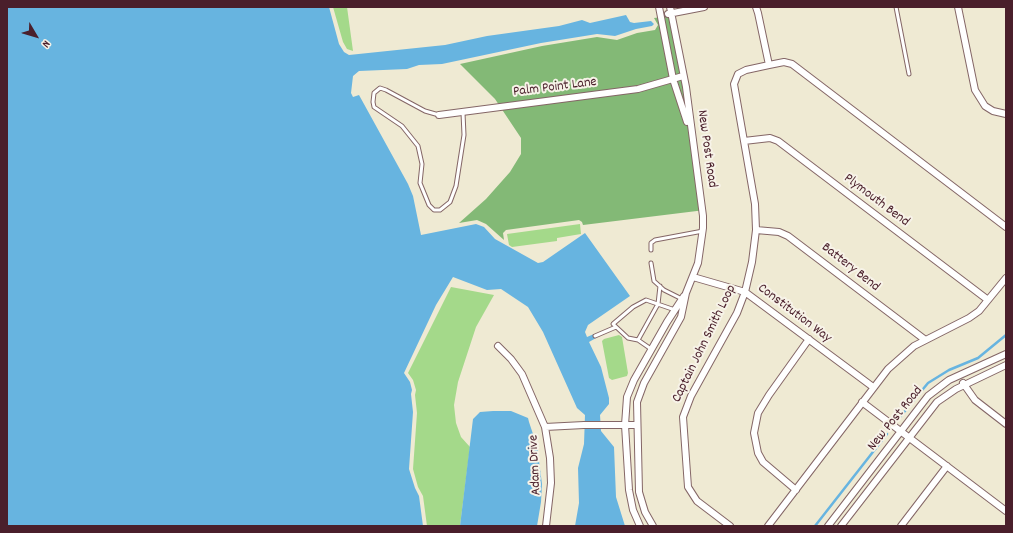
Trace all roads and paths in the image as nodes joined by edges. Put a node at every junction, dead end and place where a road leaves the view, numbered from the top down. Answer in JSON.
{"nodes":[{"id":1,"x":659,"y":7,"type":"edge"},
{"id":2,"x":704,"y":7,"type":"edge"},
{"id":3,"x":756,"y":7,"type":"edge"},
{"id":4,"x":896,"y":7,"type":"edge"},
{"id":5,"x":958,"y":7,"type":"edge"},
{"id":6,"x":671,"y":10,"type":"edge"},
{"id":7,"x":661,"y":16,"type":"junction"},
{"id":8,"x":769,"y":65,"type":"junction"},
{"id":9,"x":909,"y":74,"type":"dead end"},
{"id":10,"x":683,"y":76,"type":"junction"},
{"id":11,"x":673,"y":79,"type":"junction"},
{"id":12,"x":463,"y":112,"type":"junction"},
{"id":13,"x":1006,"y":114,"type":"edge"},
{"id":14,"x":439,"y":115,"type":"joint"},
{"id":15,"x":692,"y":135,"type":"junction"},
{"id":16,"x":744,"y":142,"type":"junction"},
{"id":17,"x":1006,"y":227,"type":"edge"},
{"id":18,"x":756,"y":230,"type":"junction"},
{"id":19,"x":703,"y":231,"type":"junction"},
{"id":20,"x":651,"y":250,"type":"dead end"},
{"id":21,"x":651,"y":263,"type":"dead end"},
{"id":22,"x":693,"y":277,"type":"junction"},
{"id":23,"x":1006,"y":278,"type":"edge"},
{"id":24,"x":660,"y":286,"type":"junction"},
{"id":25,"x":746,"y":292,"type":"junction"},
{"id":26,"x":686,"y":293,"type":"junction"},
{"id":27,"x":682,"y":299,"type":"junction"},
{"id":28,"x":988,"y":300,"type":"junction"},
{"id":29,"x":658,"y":304,"type":"junction"},
{"id":30,"x":675,"y":310,"type":"junction"},
{"id":31,"x":616,"y":327,"type":"junction"},
{"id":32,"x":595,"y":336,"type":"dead end"},
{"id":33,"x":809,"y":339,"type":"junction"},
{"id":34,"x":924,"y":339,"type":"junction"},
{"id":35,"x":638,"y":340,"type":"junction"},
{"id":36,"x":498,"y":346,"type":"dead end"},
{"id":37,"x":651,"y":350,"type":"junction"},
{"id":38,"x":1006,"y":354,"type":"edge"},
{"id":39,"x":1006,"y":365,"type":"edge"},
{"id":40,"x":960,"y":376,"type":"junction"},
{"id":41,"x":964,"y":385,"type":"junction"},
{"id":42,"x":873,"y":388,"type":"junction"},
{"id":43,"x":862,"y":402,"type":"junction"},
{"id":44,"x":625,"y":424,"type":"junction"},
{"id":45,"x":1006,"y":424,"type":"edge"},
{"id":46,"x":636,"y":425,"type":"junction"},
{"id":47,"x":545,"y":427,"type":"junction"},
{"id":48,"x":901,"y":431,"type":"junction"},
{"id":49,"x":909,"y":437,"type":"junction"},
{"id":50,"x":947,"y":466,"type":"junction"},
{"id":51,"x":796,"y":490,"type":"junction"},
{"id":52,"x":1006,"y":511,"type":"edge"},
{"id":53,"x":903,"y":524,"type":"edge"},
{"id":54,"x":546,"y":526,"type":"edge"},
{"id":55,"x":640,"y":526,"type":"edge"},
{"id":56,"x":653,"y":526,"type":"edge"},
{"id":57,"x":730,"y":526,"type":"edge"},
{"id":58,"x":768,"y":526,"type":"edge"},
{"id":59,"x":828,"y":526,"type":"edge"},
{"id":60,"x":841,"y":526,"type":"edge"},
{"id":61,"x":910,"y":526,"type":"edge"}],
"edges":[{"from":1,"to":7,"type":"street"},
{"from":2,"to":6,"type":"street"},
{"from":3,"to":8,"type":"street"},
{"from":4,"to":9,"type":"lane"},
{"from":5,"to":13,"type":"street"},
{"from":6,"to":7,"type":"street"},
{"from":6,"to":10,"type":"street","name":"New Post Road"},
{"from":7,"to":11,"type":"street"},
{"from":8,"to":16,"type":"street","name":"Captain John Smith Loop"},
{"from":8,"to":17,"type":"street","name":"Captain John Smith Loop"},
{"from":10,"to":11,"type":"street","name":"Palm Point Lane"},
{"from":10,"to":15,"type":"street","name":"New Post Road"},
{"from":11,"to":12,"type":"street","name":"Palm Point Lane"},
{"from":11,"to":15,"type":"street"},
{"from":12,"to":14,"type":"street","name":"Palm Point Lane"},
{"from":12,"to":14,"type":"lane"},
{"from":15,"to":19,"type":"street","name":"New Post Road"},
{"from":16,"to":18,"type":"street","name":"Captain John Smith Loop"},
{"from":16,"to":28,"type":"street","name":"Plymouth Bend"},
{"from":18,"to":25,"type":"street","name":"Captain John Smith Loop"},
{"from":18,"to":34,"type":"street","name":"Battery Bend"},
{"from":19,"to":20,"type":"lane"},
{"from":19,"to":22,"type":"street","name":"New Post Road"},
{"from":21,"to":24,"type":"lane"},
{"from":22,"to":25,"type":"street","name":"Constitution Way"},
{"from":22,"to":26,"type":"street","name":"New Post Road"},
{"from":23,"to":28,"type":"street"},
{"from":24,"to":27,"type":"lane"},
{"from":24,"to":29,"type":"lane"},
{"from":25,"to":33,"type":"street","name":"Constitution Way"},
{"from":25,"to":57,"type":"street","name":"Captain John Smith Loop"},
{"from":26,"to":27,"type":"street","name":"New Post Road"},
{"from":26,"to":46,"type":"street","name":"New Post Road"},
{"from":27,"to":30,"type":"street","name":"New Post Road"},
{"from":28,"to":34,"type":"street"},
{"from":29,"to":30,"type":"lane"},
{"from":29,"to":31,"type":"lane"},
{"from":29,"to":35,"type":"lane"},
{"from":30,"to":37,"type":"street","name":"New Post Road"},
{"from":31,"to":32,"type":"lane"},
{"from":31,"to":35,"type":"lane"},
{"from":33,"to":42,"type":"street","name":"Constitution Way"},
{"from":33,"to":51,"type":"street"},
{"from":34,"to":42,"type":"street"},
{"from":35,"to":37,"type":"lane"},
{"from":36,"to":47,"type":"street","name":"Adam Drive"},
{"from":37,"to":44,"type":"street","name":"New Post Road"},
{"from":38,"to":40,"type":"street","name":"New Post Road"},
{"from":39,"to":41,"type":"street","name":"New Post Road"},
{"from":40,"to":41,"type":"street"},
{"from":40,"to":48,"type":"street","name":"New Post Road"},
{"from":41,"to":45,"type":"street"},
{"from":41,"to":49,"type":"street","name":"New Post Road"},
{"from":42,"to":43,"type":"street"},
{"from":43,"to":48,"type":"street"},
{"from":43,"to":51,"type":"street"},
{"from":44,"to":46,"type":"street","name":"Adam Drive"},
{"from":44,"to":47,"type":"street","name":"Adam Drive"},
{"from":44,"to":55,"type":"street","name":"New Post Road"},
{"from":46,"to":56,"type":"street","name":"New Post Road"},
{"from":47,"to":54,"type":"street","name":"Adam Drive"},
{"from":48,"to":49,"type":"street"},
{"from":48,"to":59,"type":"street","name":"New Post Road"},
{"from":49,"to":50,"type":"street"},
{"from":49,"to":60,"type":"street","name":"New Post Road"},
{"from":50,"to":52,"type":"street"},
{"from":50,"to":53,"type":"street"},
{"from":51,"to":58,"type":"street"},
{"from":53,"to":61,"type":"street"}]}
